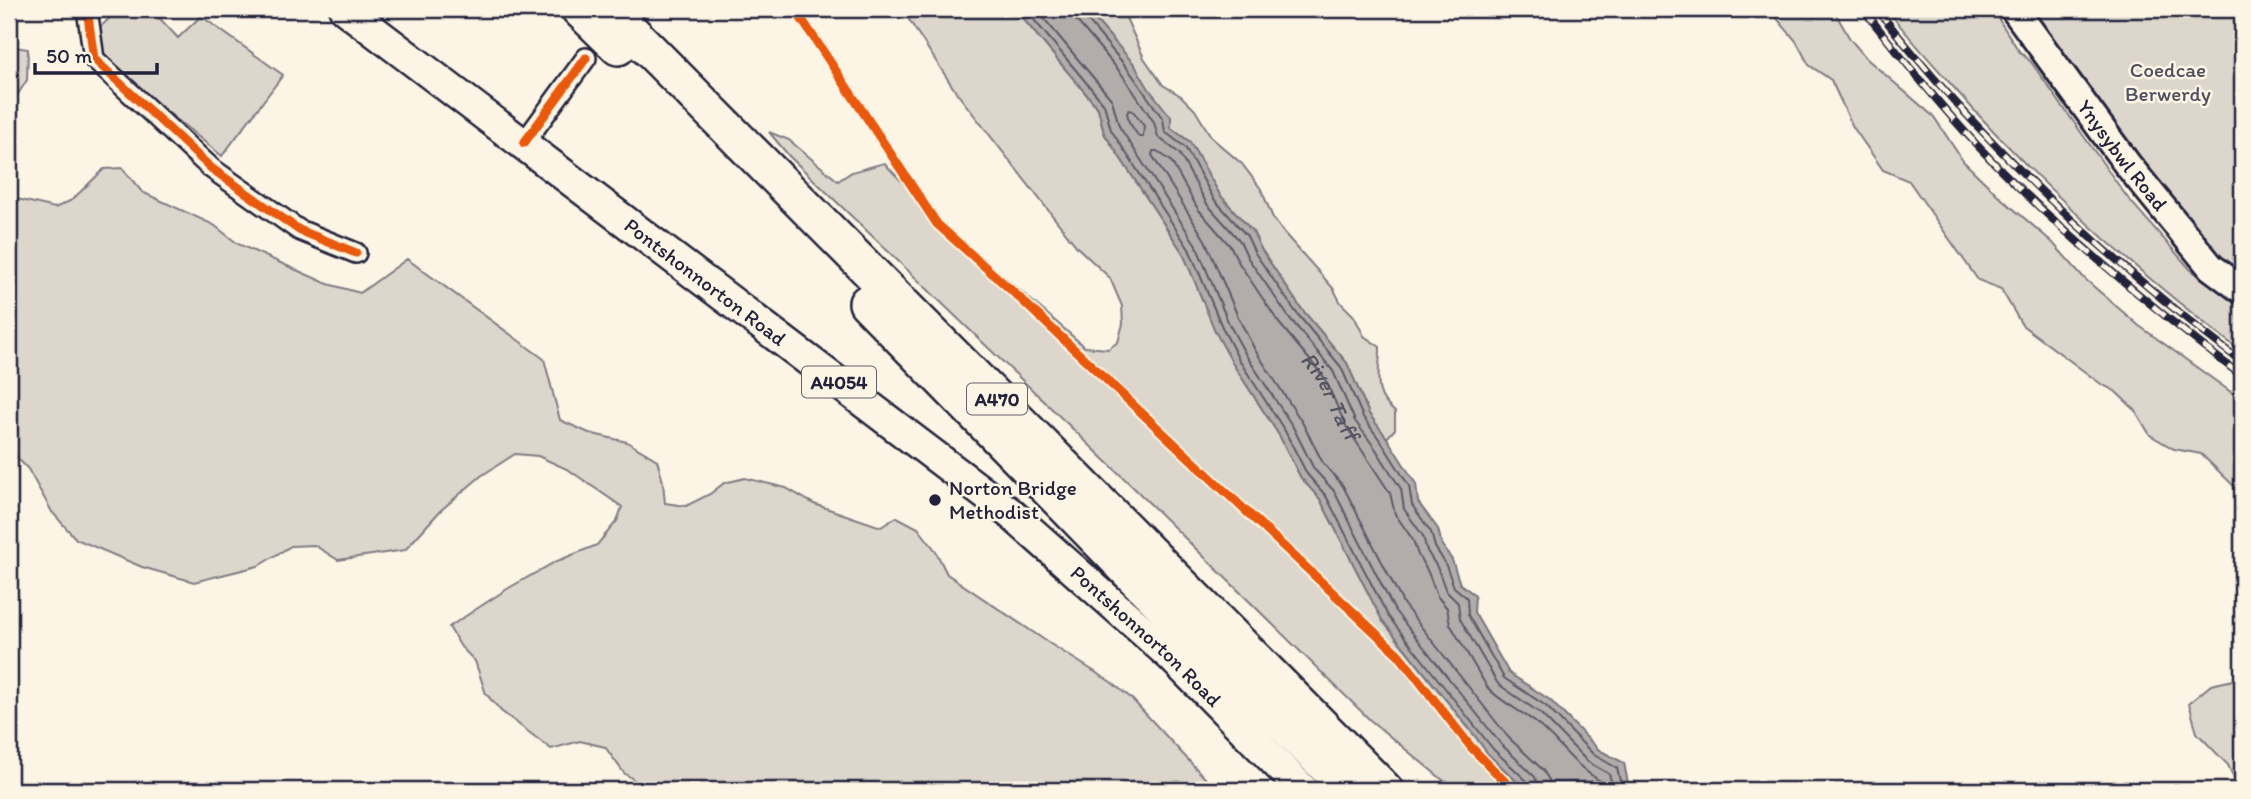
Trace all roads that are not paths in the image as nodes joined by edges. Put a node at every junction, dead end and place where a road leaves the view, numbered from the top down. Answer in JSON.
{"nodes":[{"id":1,"x":88,"y":9,"type":"edge"},
{"id":2,"x":345,"y":9,"type":"edge"},
{"id":3,"x":579,"y":9,"type":"edge"},
{"id":4,"x":609,"y":9,"type":"edge"},
{"id":5,"x":2014,"y":9,"type":"edge"},
{"id":6,"x":586,"y":58,"type":"dead end"},
{"id":7,"x":524,"y":143,"type":"junction"},
{"id":8,"x":356,"y":253,"type":"dead end"},
{"id":9,"x":2242,"y":290,"type":"edge"},
{"id":10,"x":1303,"y":790,"type":"edge"},
{"id":11,"x":1350,"y":790,"type":"edge"},
{"id":12,"x":1385,"y":790,"type":"edge"}],
"edges":[{"from":1,"to":8,"type":"street"},
{"from":2,"to":7,"type":"main road","name":"Pontshonnorton Road","number":"A4054"},
{"from":3,"to":11,"type":"highway","number":"A470"},
{"from":4,"to":12,"type":"highway","number":"A470"},
{"from":5,"to":9,"type":"main road","name":"Ynysybwl Road"},
{"from":6,"to":7,"type":"street"},
{"from":7,"to":10,"type":"main road","name":"Pontshonnorton Road","number":"A4054"}]}
